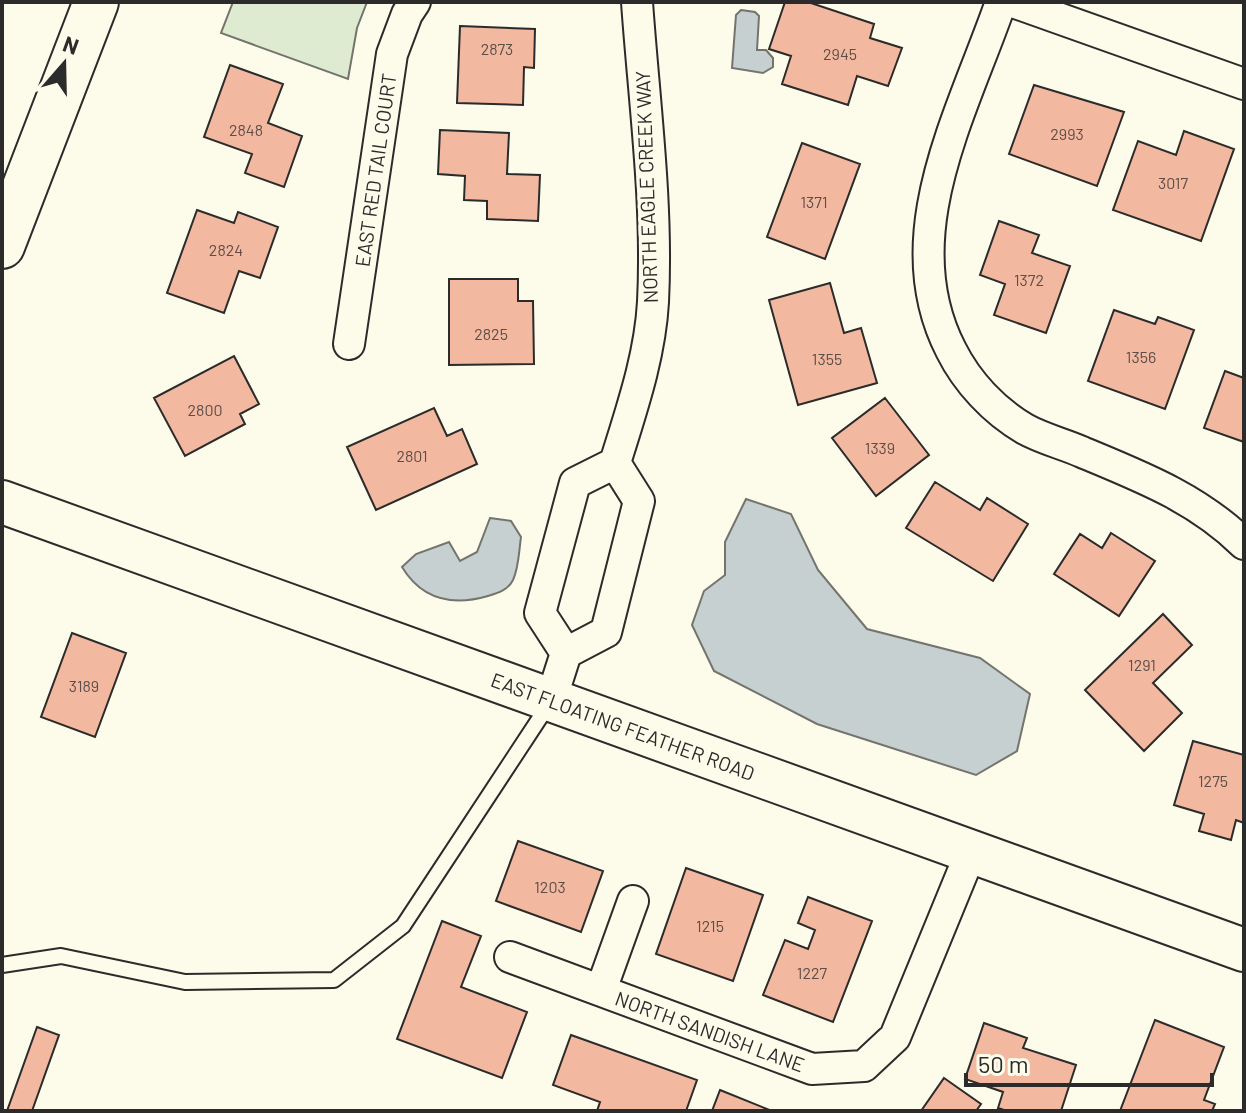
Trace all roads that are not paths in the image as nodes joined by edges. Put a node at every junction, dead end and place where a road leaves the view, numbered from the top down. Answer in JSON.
{"nodes":[{"id":1,"x":96,"y":2,"type":"edge"},
{"id":2,"x":415,"y":2,"type":"edge"},
{"id":3,"x":637,"y":2,"type":"edge"},
{"id":4,"x":1001,"y":2,"type":"edge"},
{"id":5,"x":1013,"y":2,"type":"edge"},
{"id":6,"x":1244,"y":84,"type":"edge"},
{"id":7,"x":2,"y":246,"type":"edge"},
{"id":8,"x":349,"y":344,"type":"dead end"},
{"id":9,"x":615,"y":463,"type":"junction"},
{"id":10,"x":2,"y":502,"type":"edge"},
{"id":11,"x":1244,"y":544,"type":"edge"},
{"id":12,"x":566,"y":653,"type":"junction"},
{"id":13,"x":551,"y":700,"type":"junction"},
{"id":14,"x":971,"y":852,"type":"junction"},
{"id":15,"x":633,"y":901,"type":"dead end"},
{"id":16,"x":1244,"y":950,"type":"edge"},
{"id":17,"x":510,"y":957,"type":"dead end"},
{"id":18,"x":2,"y":965,"type":"edge"},
{"id":19,"x":601,"y":990,"type":"junction"}],
"edges":[{"from":1,"to":7,"type":"highway"},
{"from":2,"to":8,"type":"street","name":"EAST RED TAIL COURT"},
{"from":3,"to":9,"type":"street","name":"NORTH EAGLE CREEK WAY"},
{"from":4,"to":11,"type":"street"},
{"from":5,"to":6,"type":"street"},
{"from":9,"to":12,"type":"street"},
{"from":9,"to":12,"type":"street"},
{"from":10,"to":13,"type":"street","name":"EAST FLOATING FEATHER ROAD"},
{"from":12,"to":13,"type":"street"},
{"from":13,"to":14,"type":"street","name":"EAST FLOATING FEATHER ROAD"},
{"from":13,"to":18,"type":"lane"},
{"from":14,"to":16,"type":"street","name":"EAST FLOATING FEATHER ROAD"},
{"from":14,"to":19,"type":"street","name":"NORTH SANDISH LANE"},
{"from":15,"to":19,"type":"street","name":"NORTH SANDISH LANE"},
{"from":17,"to":19,"type":"street","name":"NORTH SANDISH LANE"}]}
